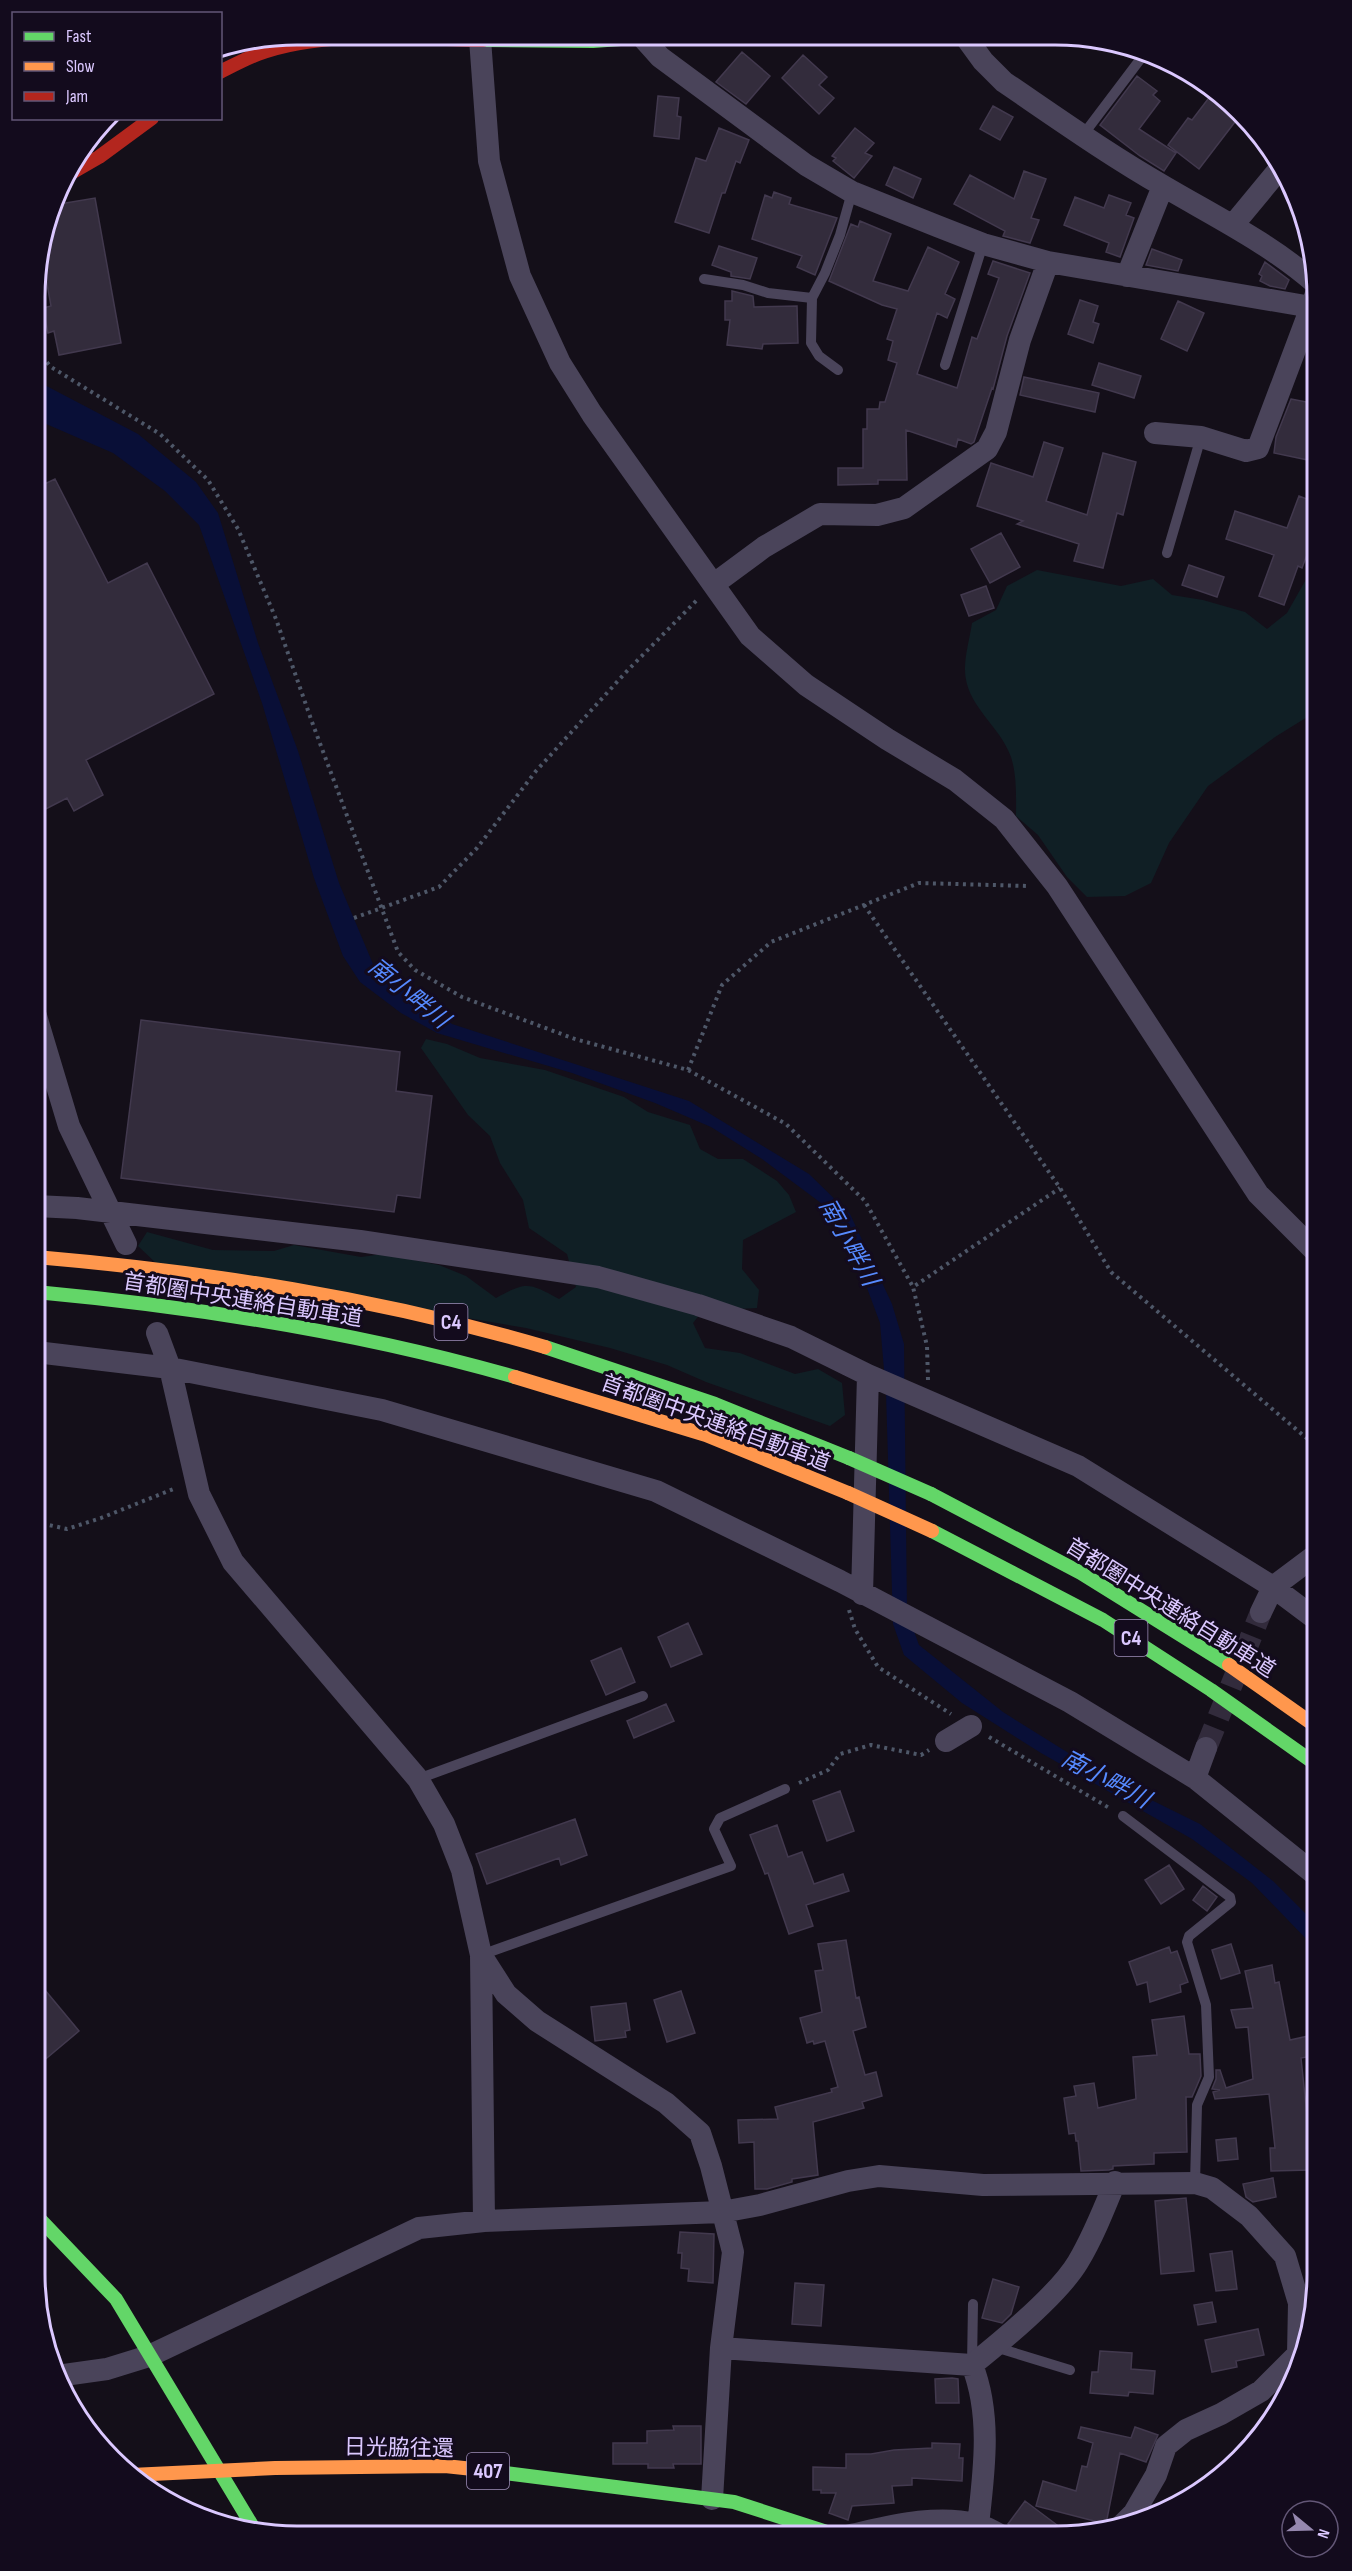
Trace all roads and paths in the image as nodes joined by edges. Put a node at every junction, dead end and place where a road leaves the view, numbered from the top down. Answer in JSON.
{"nodes":[{"id":1,"x":480,"y":45,"type":"edge"},
{"id":2,"x":651,"y":45,"type":"edge"},
{"id":3,"x":971,"y":45,"type":"edge"},
{"id":4,"x":279,"y":46,"type":"edge"},
{"id":5,"x":1140,"y":60,"type":"edge"},
{"id":6,"x":222,"y":71,"type":"edge"},
{"id":7,"x":149,"y":120,"type":"edge"},
{"id":8,"x":1083,"y":135,"type":"junction"},
{"id":9,"x":80,"y":169,"type":"edge"},
{"id":10,"x":1275,"y":174,"type":"edge"},
{"id":11,"x":1163,"y":186,"type":"junction"},
{"id":12,"x":852,"y":192,"type":"junction"},
{"id":13,"x":1233,"y":225,"type":"junction"},
{"id":14,"x":983,"y":244,"type":"junction"},
{"id":15,"x":1048,"y":262,"type":"junction"},
{"id":16,"x":1306,"y":275,"type":"edge"},
{"id":17,"x":1127,"y":276,"type":"junction"},
{"id":18,"x":704,"y":279,"type":"dead end"},
{"id":19,"x":812,"y":298,"type":"junction"},
{"id":20,"x":1307,"y":302,"type":"edge"},
{"id":21,"x":1307,"y":323,"type":"edge"},
{"id":22,"x":45,"y":360,"type":"edge"},
{"id":23,"x":945,"y":365,"type":"dead end"},
{"id":24,"x":838,"y":369,"type":"dead end"},
{"id":25,"x":1155,"y":433,"type":"dead end"},
{"id":26,"x":1201,"y":437,"type":"junction"},
{"id":27,"x":1167,"y":553,"type":"dead end"},
{"id":28,"x":714,"y":584,"type":"junction"},
{"id":29,"x":1057,"y":886,"type":"junction"},
{"id":30,"x":864,"y":905,"type":"junction"},
{"id":31,"x":380,"y":909,"type":"junction"},
{"id":32,"x":354,"y":918,"type":"dead end"},
{"id":33,"x":45,"y":1046,"type":"edge"},
{"id":34,"x":688,"y":1070,"type":"junction"},
{"id":35,"x":1060,"y":1188,"type":"junction"},
{"id":36,"x":45,"y":1207,"type":"edge"},
{"id":37,"x":113,"y":1214,"type":"junction"},
{"id":38,"x":1307,"y":1243,"type":"edge"},
{"id":39,"x":126,"y":1244,"type":"dead end"},
{"id":40,"x":45,"y":1258,"type":"edge"},
{"id":41,"x":913,"y":1287,"type":"junction"},
{"id":42,"x":45,"y":1293,"type":"edge"},
{"id":43,"x":157,"y":1333,"type":"dead end"},
{"id":44,"x":45,"y":1353,"type":"edge"},
{"id":45,"x":170,"y":1368,"type":"junction"},
{"id":46,"x":868,"y":1376,"type":"junction"},
{"id":47,"x":929,"y":1400,"type":"junction"},
{"id":48,"x":1307,"y":1439,"type":"edge"},
{"id":49,"x":195,"y":1480,"type":"junction"},
{"id":50,"x":45,"y":1526,"type":"edge"},
{"id":51,"x":1307,"y":1562,"type":"edge"},
{"id":52,"x":1273,"y":1587,"type":"junction"},
{"id":53,"x":862,"y":1594,"type":"junction"},
{"id":54,"x":1261,"y":1612,"type":"tunnel mouth"},
{"id":55,"x":1307,"y":1612,"type":"edge"},
{"id":56,"x":643,"y":1696,"type":"dead end"},
{"id":57,"x":1307,"y":1720,"type":"edge"},
{"id":58,"x":971,"y":1726,"type":"dead end"},
{"id":59,"x":946,"y":1741,"type":"joint"},
{"id":60,"x":1206,"y":1748,"type":"tunnel mouth"},
{"id":61,"x":1307,"y":1758,"type":"edge"},
{"id":62,"x":1196,"y":1778,"type":"junction"},
{"id":63,"x":418,"y":1779,"type":"junction"},
{"id":64,"x":785,"y":1789,"type":"joint"},
{"id":65,"x":1123,"y":1816,"type":"dead end"},
{"id":66,"x":1307,"y":1868,"type":"edge"},
{"id":67,"x":481,"y":1955,"type":"junction"},
{"id":68,"x":1115,"y":2182,"type":"junction"},
{"id":69,"x":1195,"y":2183,"type":"junction"},
{"id":70,"x":722,"y":2212,"type":"junction"},
{"id":71,"x":484,"y":2221,"type":"junction"},
{"id":72,"x":45,"y":2224,"type":"edge"},
{"id":73,"x":973,"y":2304,"type":"dead end"},
{"id":74,"x":1300,"y":2333,"type":"edge"},
{"id":75,"x":994,"y":2347,"type":"junction"},
{"id":76,"x":722,"y":2349,"type":"junction"},
{"id":77,"x":149,"y":2356,"type":"junction"},
{"id":78,"x":1291,"y":2363,"type":"edge"},
{"id":79,"x":972,"y":2365,"type":"junction"},
{"id":80,"x":1070,"y":2370,"type":"dead end"},
{"id":81,"x":66,"y":2375,"type":"edge"},
{"id":82,"x":218,"y":2469,"type":"junction"},
{"id":83,"x":154,"y":2481,"type":"edge"},
{"id":84,"x":712,"y":2499,"type":"junction"},
{"id":85,"x":1133,"y":2514,"type":"edge"},
{"id":86,"x":250,"y":2521,"type":"edge"},
{"id":87,"x":978,"y":2524,"type":"junction"},
{"id":88,"x":808,"y":2526,"type":"edge"},
{"id":89,"x":894,"y":2526,"type":"edge"},
{"id":90,"x":982,"y":2526,"type":"edge"}],
"edges":[{"from":1,"to":28,"type":"street"},
{"from":2,"to":12,"type":"street"},
{"from":3,"to":8,"type":"street"},
{"from":4,"to":6,"type":"main road"},
{"from":5,"to":8,"type":"lane"},
{"from":7,"to":9,"type":"main road"},
{"from":8,"to":11,"type":"street"},
{"from":10,"to":13,"type":"street"},
{"from":11,"to":13,"type":"street"},
{"from":11,"to":17,"type":"street"},
{"from":12,"to":14,"type":"street"},
{"from":12,"to":19,"type":"lane"},
{"from":13,"to":16,"type":"street"},
{"from":14,"to":15,"type":"street"},
{"from":14,"to":23,"type":"lane"},
{"from":15,"to":17,"type":"street"},
{"from":15,"to":28,"type":"street"},
{"from":17,"to":20,"type":"street"},
{"from":18,"to":19,"type":"lane"},
{"from":19,"to":24,"type":"lane"},
{"from":21,"to":26,"type":"street"},
{"from":22,"to":31,"type":"path"},
{"from":25,"to":26,"type":"street"},
{"from":26,"to":27,"type":"lane"},
{"from":28,"to":29,"type":"street"},
{"from":28,"to":31,"type":"path"},
{"from":29,"to":30,"type":"path"},
{"from":29,"to":38,"type":"street"},
{"from":30,"to":34,"type":"path"},
{"from":30,"to":35,"type":"path"},
{"from":31,"to":32,"type":"path"},
{"from":31,"to":34,"type":"path"},
{"from":33,"to":37,"type":"street"},
{"from":34,"to":41,"type":"path"},
{"from":35,"to":41,"type":"path"},
{"from":35,"to":48,"type":"path"},
{"from":36,"to":37,"type":"street"},
{"from":37,"to":39,"type":"street"},
{"from":37,"to":46,"type":"street"},
{"from":40,"to":57,"type":"main road","name":"首都圏中央連絡自動車道","number":"C4","bridge":true},
{"from":41,"to":47,"type":"path"},
{"from":42,"to":61,"type":"main road","name":"首都圏中央連絡自動車道","number":"C4","bridge":true},
{"from":43,"to":45,"type":"street"},
{"from":44,"to":45,"type":"street"},
{"from":45,"to":49,"type":"street"},
{"from":45,"to":53,"type":"street"},
{"from":46,"to":47,"type":"street"},
{"from":46,"to":53,"type":"street"},
{"from":47,"to":52,"type":"street"},
{"from":49,"to":50,"type":"path"},
{"from":49,"to":63,"type":"street"},
{"from":51,"to":52,"type":"street"},
{"from":52,"to":54,"type":"street"},
{"from":52,"to":55,"type":"street"},
{"from":53,"to":62,"type":"street"},
{"from":56,"to":63,"type":"lane"},
{"from":58,"to":59,"type":"street"},
{"from":59,"to":64,"type":"path"},
{"from":60,"to":62,"type":"street"},
{"from":62,"to":66,"type":"street"},
{"from":63,"to":67,"type":"street"},
{"from":64,"to":67,"type":"lane"},
{"from":65,"to":69,"type":"lane"},
{"from":67,"to":70,"type":"street"},
{"from":67,"to":71,"type":"street"},
{"from":68,"to":69,"type":"street"},
{"from":68,"to":70,"type":"street"},
{"from":68,"to":75,"type":"street"},
{"from":69,"to":74,"type":"street"},
{"from":70,"to":71,"type":"street"},
{"from":70,"to":76,"type":"street"},
{"from":71,"to":77,"type":"street"},
{"from":72,"to":77,"type":"main road"},
{"from":73,"to":79,"type":"lane"},
{"from":75,"to":79,"type":"street"},
{"from":75,"to":80,"type":"lane"},
{"from":76,"to":79,"type":"street"},
{"from":76,"to":84,"type":"street"},
{"from":77,"to":81,"type":"street"},
{"from":77,"to":82,"type":"main road"},
{"from":78,"to":85,"type":"street"},
{"from":79,"to":87,"type":"street"},
{"from":82,"to":83,"type":"main road","name":"日光脇往還","number":"407"},
{"from":82,"to":84,"type":"main road","name":"日光脇往還","number":"407"},
{"from":82,"to":86,"type":"main road"},
{"from":84,"to":88,"type":"main road","name":"日光脇往還","number":"407"},
{"from":87,"to":89,"type":"street"},
{"from":87,"to":90,"type":"street"}]}
